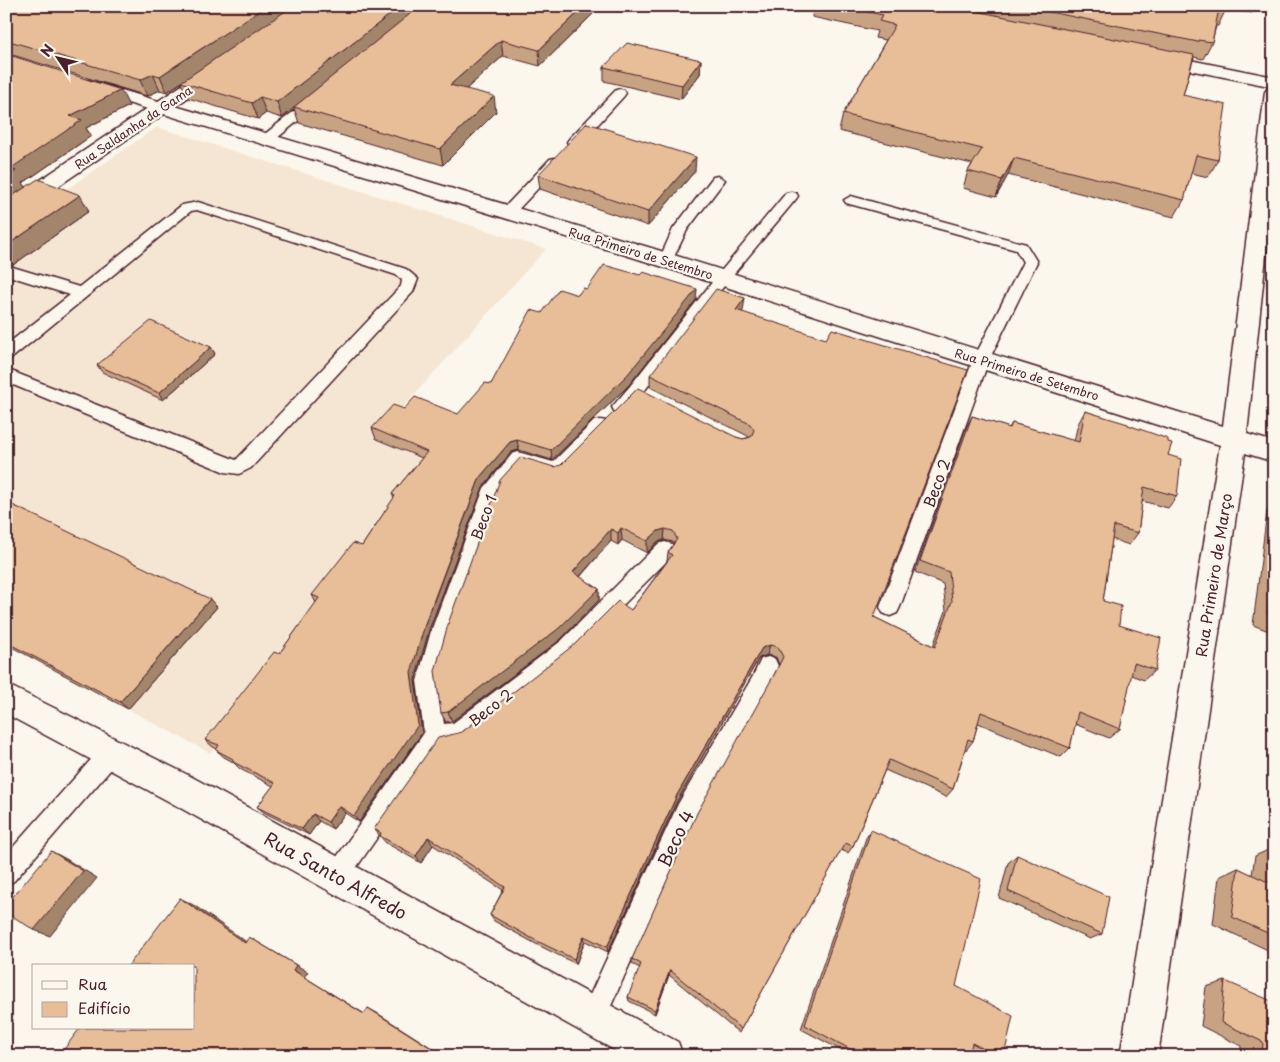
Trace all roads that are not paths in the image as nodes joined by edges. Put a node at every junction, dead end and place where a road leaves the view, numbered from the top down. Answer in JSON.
{"nodes":[{"id":1,"x":1140,"y":55,"type":"edge"},
{"id":2,"x":231,"y":60,"type":"edge"},
{"id":3,"x":70,"y":79,"type":"edge"},
{"id":4,"x":1274,"y":82,"type":"edge"},
{"id":5,"x":1274,"y":92,"type":"edge"},
{"id":6,"x":324,"y":93,"type":"edge"},
{"id":7,"x":620,"y":93,"type":"dead end"},
{"id":8,"x":160,"y":108,"type":"junction"},
{"id":9,"x":266,"y":140,"type":"junction"},
{"id":10,"x":718,"y":180,"type":"dead end"},
{"id":11,"x":791,"y":196,"type":"dead end"},
{"id":12,"x":851,"y":200,"type":"dead end"},
{"id":13,"x":508,"y":212,"type":"junction"},
{"id":14,"x":6,"y":213,"type":"edge"},
{"id":15,"x":666,"y":260,"type":"junction"},
{"id":16,"x":6,"y":270,"type":"edge"},
{"id":17,"x":722,"y":279,"type":"junction"},
{"id":18,"x":82,"y":292,"type":"junction"},
{"id":19,"x":6,"y":354,"type":"edge"},
{"id":20,"x":981,"y":360,"type":"junction"},
{"id":21,"x":6,"y":375,"type":"edge"},
{"id":22,"x":636,"y":390,"type":"junction"},
{"id":23,"x":654,"y":399,"type":"edge"},
{"id":24,"x":1234,"y":439,"type":"junction"},
{"id":25,"x":1274,"y":452,"type":"edge"},
{"id":26,"x":665,"y":550,"type":"dead end"},
{"id":27,"x":890,"y":607,"type":"dead end"},
{"id":28,"x":768,"y":666,"type":"dead end"},
{"id":29,"x":6,"y":698,"type":"edge"},
{"id":30,"x":435,"y":735,"type":"junction"},
{"id":31,"x":111,"y":754,"type":"junction"},
{"id":32,"x":6,"y":873,"type":"edge"},
{"id":33,"x":337,"y":876,"type":"junction"},
{"id":34,"x":593,"y":1017,"type":"junction"},
{"id":35,"x":664,"y":1056,"type":"edge"},
{"id":36,"x":1139,"y":1056,"type":"edge"}],
"edges":[{"from":1,"to":4,"type":"street"},
{"from":2,"to":8,"type":"street","name":"Rua Saldanha da Gama"},
{"from":3,"to":8,"type":"street","name":"Rua Primeiro de Setembro"},
{"from":5,"to":24,"type":"street","name":"Rua Primeiro de Março"},
{"from":6,"to":9,"type":"lane"},
{"from":7,"to":13,"type":"lane"},
{"from":8,"to":9,"type":"street","name":"Rua Primeiro de Setembro"},
{"from":8,"to":14,"type":"street","name":"Rua Saldanha da Gama"},
{"from":9,"to":13,"type":"street","name":"Rua Primeiro de Setembro"},
{"from":10,"to":15,"type":"lane"},
{"from":11,"to":17,"type":"lane","name":"Beco 1"},
{"from":12,"to":20,"type":"lane","name":"Beco 2"},
{"from":13,"to":15,"type":"street","name":"Rua Primeiro de Setembro"},
{"from":15,"to":17,"type":"street","name":"Rua Primeiro de Setembro"},
{"from":16,"to":18,"type":"lane"},
{"from":17,"to":20,"type":"street","name":"Rua Primeiro de Setembro"},
{"from":17,"to":22,"type":"lane","name":"Beco 1"},
{"from":18,"to":19,"type":"lane"},
{"from":18,"to":21,"type":"lane"},
{"from":20,"to":24,"type":"street","name":"Rua Primeiro de Setembro"},
{"from":20,"to":27,"type":"lane","name":"Beco 2"},
{"from":22,"to":23,"type":"lane"},
{"from":22,"to":30,"type":"lane","name":"Beco 1"},
{"from":24,"to":25,"type":"street","name":"Rua Primeiro de Setembro"},
{"from":24,"to":36,"type":"street","name":"Rua Primeiro de Março"},
{"from":26,"to":30,"type":"lane","name":"Beco 2"},
{"from":28,"to":34,"type":"lane","name":"Beco 4"},
{"from":29,"to":31,"type":"street","name":"Rua Santo Alfredo"},
{"from":30,"to":33,"type":"lane"},
{"from":31,"to":32,"type":"lane"},
{"from":31,"to":33,"type":"street","name":"Rua Santo Alfredo"},
{"from":33,"to":34,"type":"street","name":"Rua Santo Alfredo"},
{"from":34,"to":35,"type":"street","name":"Rua Santo Alfredo"}]}
